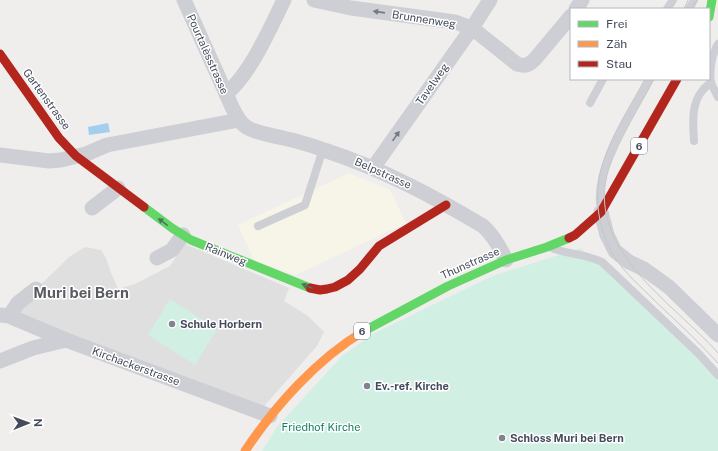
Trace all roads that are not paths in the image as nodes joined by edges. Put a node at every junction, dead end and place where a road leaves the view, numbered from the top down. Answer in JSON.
{"nodes":[{"id":1,"x":184,"y":0,"type":"edge"},
{"id":2,"x":284,"y":0,"type":"edge"},
{"id":3,"x":314,"y":0,"type":"edge"},
{"id":4,"x":490,"y":0,"type":"edge"},
{"id":5,"x":712,"y":0,"type":"edge"},
{"id":6,"x":710,"y":11,"type":"edge"},
{"id":7,"x":570,"y":17,"type":"edge"},
{"id":8,"x":472,"y":28,"type":"junction"},
{"id":9,"x":718,"y":44,"type":"edge"},
{"id":10,"x":0,"y":54,"type":"edge"},
{"id":11,"x":602,"y":80,"type":"edge"},
{"id":12,"x":649,"y":80,"type":"edge"},
{"id":13,"x":676,"y":80,"type":"edge"},
{"id":14,"x":711,"y":82,"type":"junction"},
{"id":15,"x":226,"y":94,"type":"junction"},
{"id":16,"x":718,"y":96,"type":"edge"},
{"id":17,"x":590,"y":103,"type":"dead end"},
{"id":18,"x":235,"y":114,"type":"junction"},
{"id":19,"x":694,"y":141,"type":"dead end"},
{"id":20,"x":323,"y":149,"type":"junction"},
{"id":21,"x":0,"y":155,"type":"edge"},
{"id":22,"x":76,"y":156,"type":"junction"},
{"id":23,"x":373,"y":168,"type":"junction"},
{"id":24,"x":118,"y":188,"type":"junction"},
{"id":25,"x":446,"y":205,"type":"junction"},
{"id":26,"x":92,"y":208,"type":"dead end"},
{"id":27,"x":601,"y":212,"type":"junction"},
{"id":28,"x":258,"y":226,"type":"dead end"},
{"id":29,"x":182,"y":235,"type":"junction"},
{"id":30,"x":547,"y":247,"type":"junction"},
{"id":31,"x":157,"y":258,"type":"dead end"},
{"id":32,"x":506,"y":260,"type":"junction"},
{"id":33,"x":36,"y":289,"type":"dead end"},
{"id":34,"x":5,"y":316,"type":"edge"},
{"id":35,"x":718,"y":335,"type":"edge"},
{"id":36,"x":66,"y":340,"type":"junction"},
{"id":37,"x":0,"y":361,"type":"edge"},
{"id":38,"x":718,"y":375,"type":"edge"},
{"id":39,"x":270,"y":416,"type":"junction"},
{"id":40,"x":245,"y":451,"type":"edge"}],
"edges":[{"from":1,"to":15,"type":"street","name":"Pourtalèsstrasse"},
{"from":2,"to":15,"type":"street"},
{"from":8,"to":3,"type":"street","name":"Brunnenweg","one_way":true},
{"from":4,"to":8,"type":"street","name":"Tavelweg"},
{"from":5,"to":6,"type":"main road"},
{"from":7,"to":8,"type":"street","name":"Brunnenweg"},
{"from":23,"to":8,"type":"street","name":"Tavelweg","one_way":true},
{"from":9,"to":14,"type":"lane"},
{"from":10,"to":22,"type":"main road","name":"Gartenstrasse"},
{"from":11,"to":17,"type":"lane"},
{"from":12,"to":27,"type":"lane"},
{"from":13,"to":27,"type":"main road","name":"Thunstrasse","number":"6"},
{"from":14,"to":16,"type":"lane"},
{"from":14,"to":19,"type":"lane"},
{"from":15,"to":18,"type":"street","name":"Pourtalèsstrasse"},
{"from":18,"to":20,"type":"street","name":"Belpstrasse"},
{"from":18,"to":22,"type":"street"},
{"from":20,"to":23,"type":"street","name":"Belpstrasse"},
{"from":20,"to":28,"type":"lane"},
{"from":21,"to":22,"type":"street"},
{"from":22,"to":24,"type":"main road","name":"Rainweg"},
{"from":23,"to":25,"type":"street","name":"Belpstrasse"},
{"from":24,"to":26,"type":"street"},
{"from":29,"to":24,"type":"main road","name":"Rainweg","one_way":true},
{"from":25,"to":29,"type":"main road","name":"Rainweg","one_way":true},
{"from":25,"to":32,"type":"street","name":"Belpstrasse"},
{"from":27,"to":30,"type":"main road","name":"Thunstrasse","number":"6"},
{"from":27,"to":35,"type":"street"},
{"from":29,"to":31,"type":"street"},
{"from":30,"to":32,"type":"main road","name":"Thunstrasse","number":"6"},
{"from":30,"to":38,"type":"lane"},
{"from":32,"to":39,"type":"main road","name":"Thunstrasse","number":"6"},
{"from":33,"to":34,"type":"street"},
{"from":34,"to":36,"type":"street","name":"Kirchackerstrasse"},
{"from":36,"to":37,"type":"street"},
{"from":36,"to":39,"type":"street","name":"Kirchackerstrasse"},
{"from":39,"to":40,"type":"main road","name":"Thunstrasse","number":"6"}]}
